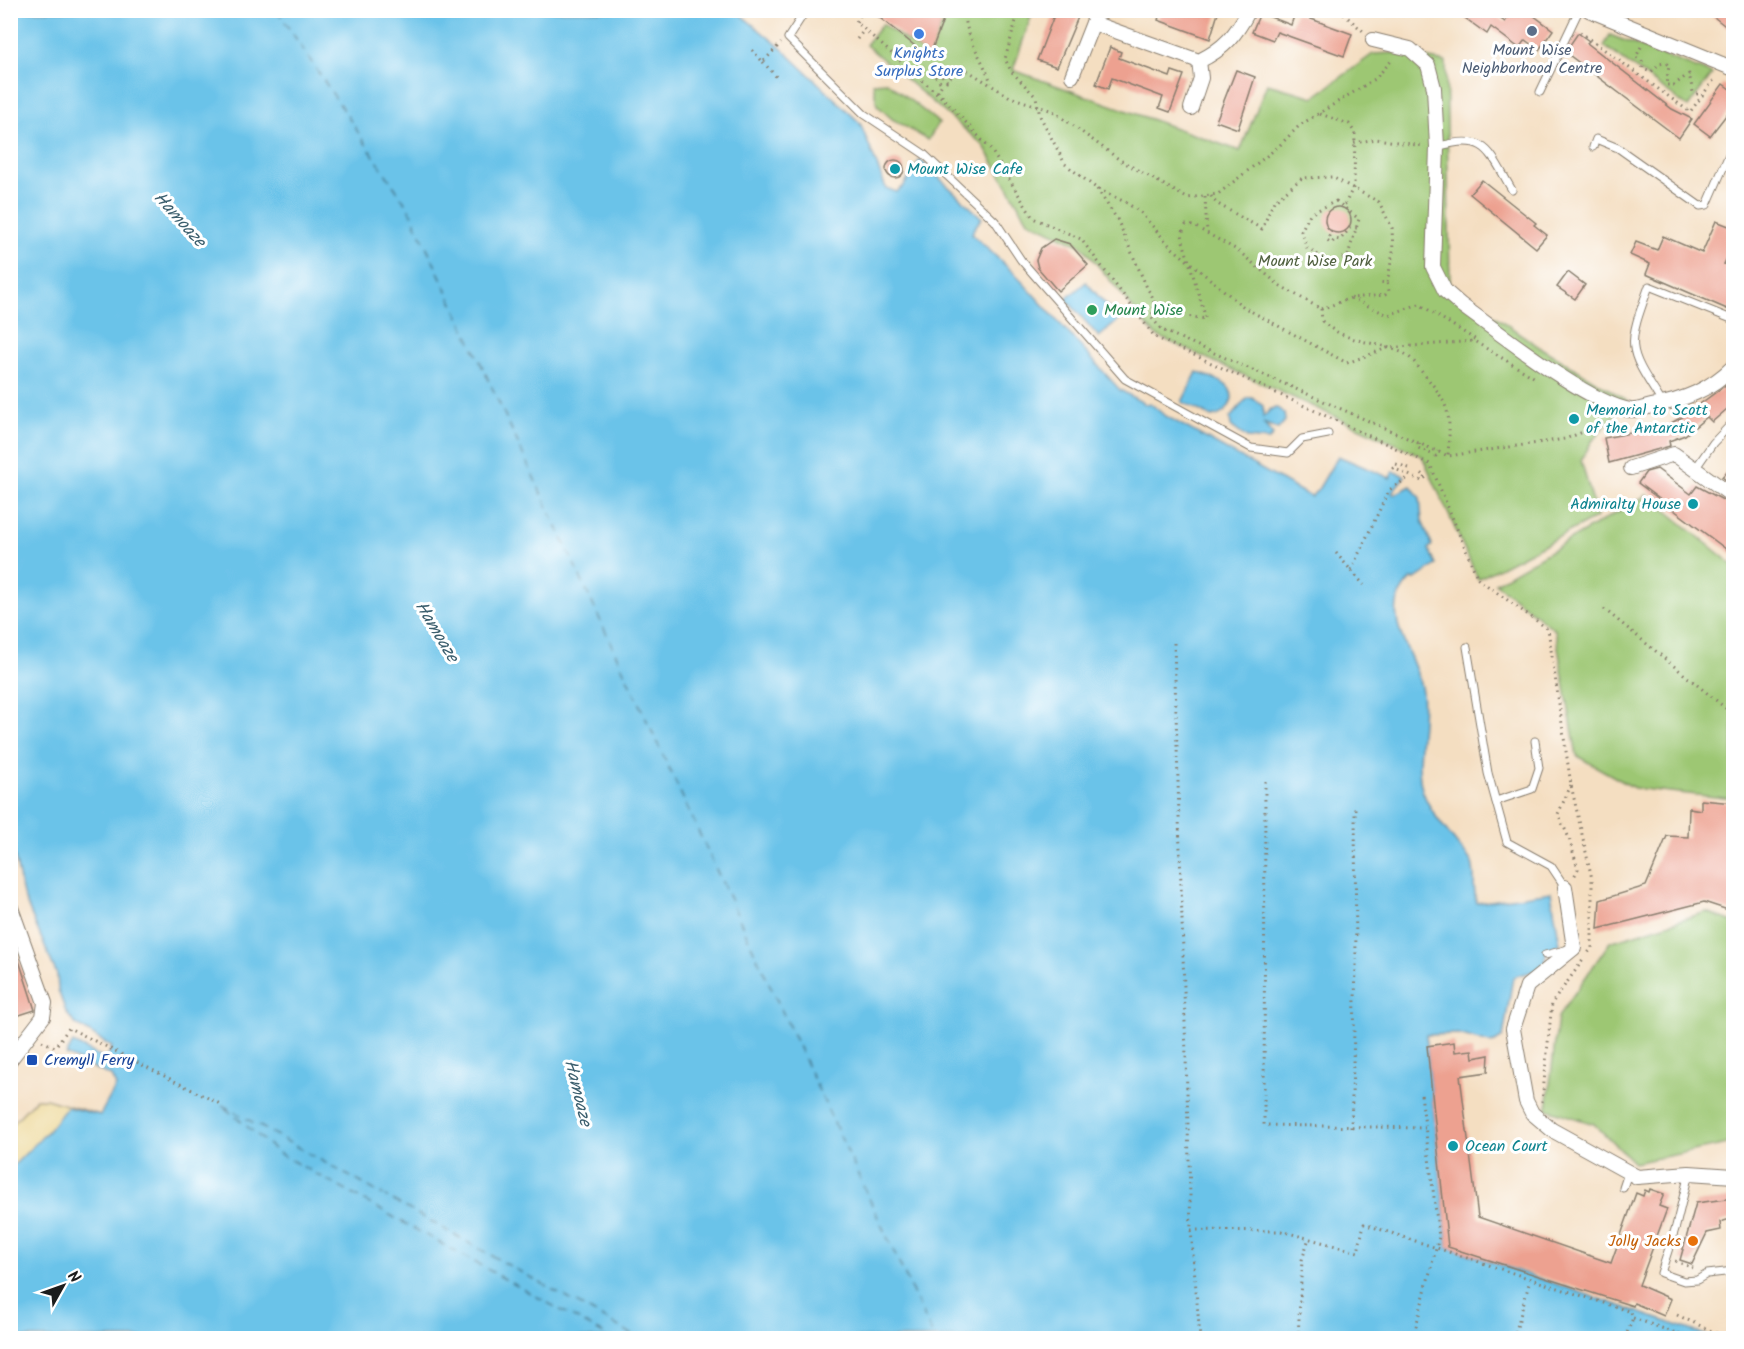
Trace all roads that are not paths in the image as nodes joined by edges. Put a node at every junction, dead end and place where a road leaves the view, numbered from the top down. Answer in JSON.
{"nodes":[{"id":1,"x":806,"y":10,"type":"edge"},
{"id":2,"x":1249,"y":10,"type":"edge"},
{"id":3,"x":1580,"y":10,"type":"edge"},
{"id":4,"x":1589,"y":10,"type":"edge"},
{"id":5,"x":1096,"y":17,"type":"edge"},
{"id":6,"x":1373,"y":40,"type":"road end"},
{"id":7,"x":1198,"y":61,"type":"junction"},
{"id":8,"x":1728,"y":67,"type":"edge"},
{"id":9,"x":1072,"y":76,"type":"dead end"},
{"id":10,"x":1540,"y":92,"type":"dead end"},
{"id":11,"x":1191,"y":108,"type":"dead end"},
{"id":12,"x":1734,"y":143,"type":"edge"},
{"id":13,"x":1437,"y":147,"type":"junction"},
{"id":14,"x":1593,"y":147,"type":"dead end"},
{"id":15,"x":1512,"y":190,"type":"dead end"},
{"id":16,"x":1734,"y":320,"type":"edge"},
{"id":17,"x":1734,"y":366,"type":"edge"},
{"id":18,"x":1663,"y":404,"type":"junction"},
{"id":19,"x":1734,"y":421,"type":"edge"},
{"id":20,"x":1328,"y":434,"type":"dead end"},
{"id":21,"x":1631,"y":468,"type":"dead end"},
{"id":22,"x":1695,"y":470,"type":"junction"},
{"id":23,"x":1734,"y":497,"type":"edge"},
{"id":24,"x":1467,"y":647,"type":"dead end"},
{"id":25,"x":1536,"y":741,"type":"dead end"},
{"id":26,"x":1496,"y":801,"type":"junction"},
{"id":27,"x":1565,"y":890,"type":"joint"},
{"id":28,"x":10,"y":905,"type":"edge"},
{"id":29,"x":1574,"y":948,"type":"junction"},
{"id":30,"x":1545,"y":955,"type":"dead end"},
{"id":31,"x":21,"y":1041,"type":"edge"},
{"id":32,"x":10,"y":1060,"type":"edge"},
{"id":33,"x":1628,"y":1173,"type":"junction"},
{"id":34,"x":1689,"y":1173,"type":"junction"},
{"id":35,"x":1734,"y":1176,"type":"edge"},
{"id":36,"x":1623,"y":1188,"type":"dead end"},
{"id":37,"x":1734,"y":1271,"type":"edge"}],
"edges":[{"from":1,"to":20,"type":"lane"},
{"from":2,"to":7,"type":"street"},
{"from":3,"to":10,"type":"lane"},
{"from":4,"to":8,"type":"street"},
{"from":5,"to":7,"type":"street"},
{"from":5,"to":9,"type":"street"},
{"from":6,"to":13,"type":"street"},
{"from":7,"to":11,"type":"street"},
{"from":12,"to":14,"type":"lane"},
{"from":13,"to":15,"type":"lane"},
{"from":13,"to":18,"type":"street"},
{"from":16,"to":18,"type":"lane"},
{"from":17,"to":18,"type":"street"},
{"from":19,"to":22,"type":"lane"},
{"from":21,"to":22,"type":"street"},
{"from":22,"to":23,"type":"street"},
{"from":24,"to":26,"type":"lane"},
{"from":25,"to":26,"type":"lane"},
{"from":26,"to":27,"type":"lane"},
{"from":27,"to":29,"type":"street"},
{"from":28,"to":31,"type":"street"},
{"from":29,"to":30,"type":"lane"},
{"from":29,"to":33,"type":"street"},
{"from":31,"to":32,"type":"street"},
{"from":33,"to":34,"type":"street"},
{"from":33,"to":36,"type":"lane"},
{"from":34,"to":35,"type":"street"},
{"from":34,"to":37,"type":"lane"}]}
